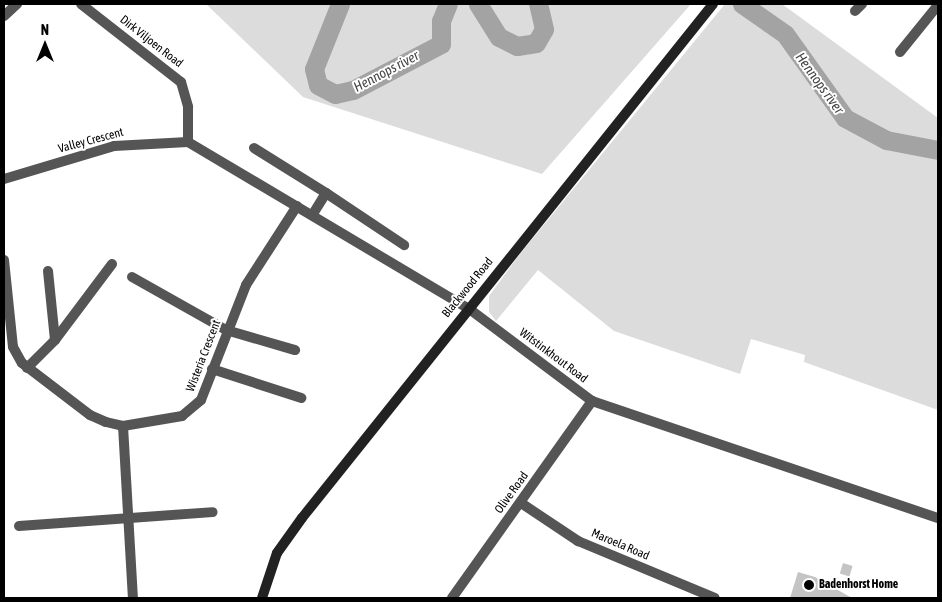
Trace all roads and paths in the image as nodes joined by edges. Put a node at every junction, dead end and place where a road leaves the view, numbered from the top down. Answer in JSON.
{"nodes":[{"id":1,"x":17,"y":4,"type":"edge"},
{"id":2,"x":81,"y":4,"type":"edge"},
{"id":3,"x":713,"y":4,"type":"edge"},
{"id":4,"x":934,"y":8,"type":"edge"},
{"id":5,"x":4,"y":16,"type":"edge"},
{"id":6,"x":900,"y":52,"type":"dead end"},
{"id":7,"x":188,"y":142,"type":"junction"},
{"id":8,"x":254,"y":148,"type":"dead end"},
{"id":9,"x":4,"y":179,"type":"edge"},
{"id":10,"x":326,"y":193,"type":"junction"},
{"id":11,"x":297,"y":206,"type":"junction"},
{"id":12,"x":312,"y":215,"type":"junction"},
{"id":13,"x":404,"y":245,"type":"dead end"},
{"id":14,"x":4,"y":260,"type":"edge"},
{"id":15,"x":112,"y":264,"type":"dead end"},
{"id":16,"x":48,"y":271,"type":"dead end"},
{"id":17,"x":132,"y":277,"type":"dead end"},
{"id":18,"x":468,"y":308,"type":"junction"},
{"id":19,"x":226,"y":330,"type":"junction"},
{"id":20,"x":55,"y":340,"type":"junction"},
{"id":21,"x":295,"y":350,"type":"dead end"},
{"id":22,"x":28,"y":368,"type":"junction"},
{"id":23,"x":212,"y":369,"type":"junction"},
{"id":24,"x":301,"y":398,"type":"dead end"},
{"id":25,"x":592,"y":401,"type":"junction"},
{"id":26,"x":123,"y":426,"type":"junction"},
{"id":27,"x":521,"y":503,"type":"junction"},
{"id":28,"x":212,"y":512,"type":"dead end"},
{"id":29,"x":129,"y":515,"type":"junction"},
{"id":30,"x":938,"y":518,"type":"edge"},
{"id":31,"x":19,"y":526,"type":"dead end"},
{"id":32,"x":133,"y":598,"type":"edge"},
{"id":33,"x":262,"y":598,"type":"edge"},
{"id":34,"x":452,"y":598,"type":"edge"},
{"id":35,"x":716,"y":598,"type":"edge"}],
"edges":[{"from":1,"to":5,"type":"street"},
{"from":2,"to":7,"type":"street","name":"Dirk Viljoen Road"},
{"from":3,"to":18,"type":"street","name":"Blackwood Road"},
{"from":4,"to":6,"type":"street"},
{"from":7,"to":9,"type":"street","name":"Valley Crescent"},
{"from":7,"to":11,"type":"street","name":"Witstinkhout Road"},
{"from":8,"to":10,"type":"street"},
{"from":10,"to":12,"type":"street"},
{"from":10,"to":13,"type":"street"},
{"from":11,"to":12,"type":"street","name":"Witstinkhout Road"},
{"from":11,"to":19,"type":"street","name":"Wisteria Crescent"},
{"from":12,"to":18,"type":"street","name":"Witstinkhout Road"},
{"from":14,"to":22,"type":"street","name":"Wisteria Crescent"},
{"from":15,"to":20,"type":"street"},
{"from":16,"to":20,"type":"street"},
{"from":17,"to":19,"type":"street"},
{"from":18,"to":25,"type":"street","name":"Witstinkhout Road"},
{"from":18,"to":33,"type":"street","name":"Blackwood Road"},
{"from":19,"to":21,"type":"street"},
{"from":19,"to":23,"type":"street","name":"Wisteria Crescent"},
{"from":20,"to":22,"type":"street"},
{"from":22,"to":26,"type":"street","name":"Wisteria Crescent"},
{"from":23,"to":24,"type":"street"},
{"from":23,"to":26,"type":"street","name":"Wisteria Crescent"},
{"from":25,"to":27,"type":"street","name":"Olive Road"},
{"from":25,"to":30,"type":"street","name":"Witstinkhout Road"},
{"from":26,"to":29,"type":"street"},
{"from":27,"to":34,"type":"street","name":"Olive Road"},
{"from":27,"to":35,"type":"street","name":"Maroela Road"},
{"from":28,"to":29,"type":"street"},
{"from":29,"to":31,"type":"street"},
{"from":29,"to":32,"type":"street"}]}
